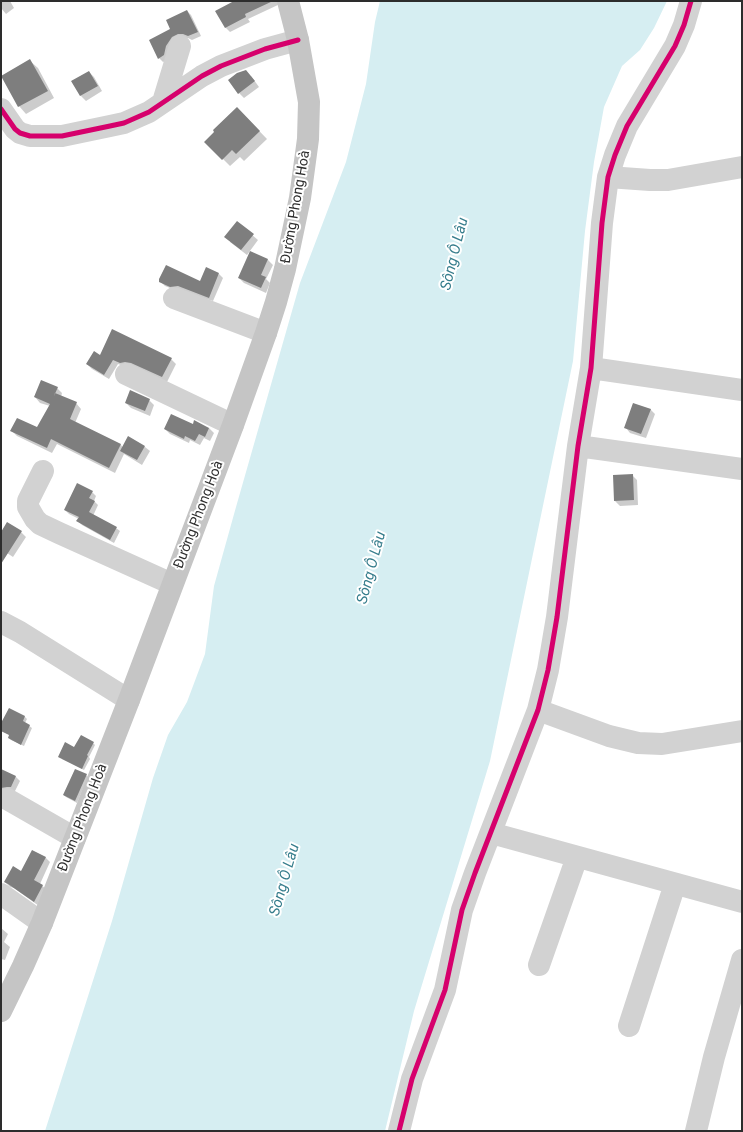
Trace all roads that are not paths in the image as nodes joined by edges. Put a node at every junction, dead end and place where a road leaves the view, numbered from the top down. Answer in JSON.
{"nodes":[{"id":1,"x":288,"y":1,"type":"edge"},
{"id":2,"x":692,"y":1,"type":"edge"},
{"id":3,"x":298,"y":40,"type":"junction"},
{"id":4,"x":180,"y":46,"type":"dead end"},
{"id":5,"x":164,"y":102,"type":"junction"},
{"id":6,"x":1,"y":109,"type":"edge"},
{"id":7,"x":742,"y":167,"type":"edge"},
{"id":8,"x":608,"y":177,"type":"junction"},
{"id":9,"x":174,"y":298,"type":"dead end"},
{"id":10,"x":266,"y":333,"type":"junction"},
{"id":11,"x":591,"y":368,"type":"junction"},
{"id":12,"x":126,"y":374,"type":"dead end"},
{"id":13,"x":742,"y":390,"type":"edge"},
{"id":14,"x":233,"y":425,"type":"junction"},
{"id":15,"x":578,"y":446,"type":"junction"},
{"id":16,"x":742,"y":469,"type":"edge"},
{"id":17,"x":43,"y":472,"type":"dead end"},
{"id":18,"x":172,"y":584,"type":"junction"},
{"id":19,"x":1,"y":622,"type":"edge"},
{"id":20,"x":129,"y":700,"type":"junction"},
{"id":21,"x":538,"y":710,"type":"junction"},
{"id":22,"x":742,"y":731,"type":"edge"},
{"id":23,"x":7,"y":799,"type":"dead end"},
{"id":24,"x":491,"y":833,"type":"junction"},
{"id":25,"x":75,"y":838,"type":"junction"},
{"id":26,"x":577,"y":857,"type":"junction"},
{"id":27,"x":675,"y":884,"type":"junction"},
{"id":28,"x":1,"y":894,"type":"edge"},
{"id":29,"x":742,"y":902,"type":"edge"},
{"id":30,"x":42,"y":923,"type":"junction"},
{"id":31,"x":742,"y":960,"type":"edge"},
{"id":32,"x":539,"y":965,"type":"dead end"},
{"id":33,"x":1,"y":1011,"type":"edge"},
{"id":34,"x":629,"y":1026,"type":"dead end"},
{"id":35,"x":399,"y":1131,"type":"edge"},
{"id":36,"x":696,"y":1131,"type":"edge"}],
"edges":[{"from":1,"to":3,"type":"main road","name":"Đường Phong Hoà"},
{"from":2,"to":8,"type":"street"},
{"from":3,"to":5,"type":"street"},
{"from":3,"to":10,"type":"main road","name":"Đường Phong Hoà"},
{"from":4,"to":5,"type":"street"},
{"from":5,"to":6,"type":"street"},
{"from":7,"to":8,"type":"street"},
{"from":8,"to":11,"type":"street"},
{"from":9,"to":10,"type":"street"},
{"from":10,"to":14,"type":"main road","name":"Đường Phong Hoà"},
{"from":11,"to":13,"type":"street"},
{"from":11,"to":15,"type":"street"},
{"from":12,"to":14,"type":"street"},
{"from":14,"to":18,"type":"main road","name":"Đường Phong Hoà"},
{"from":15,"to":16,"type":"street"},
{"from":15,"to":21,"type":"street"},
{"from":17,"to":18,"type":"street"},
{"from":18,"to":20,"type":"main road","name":"Đường Phong Hoà"},
{"from":19,"to":20,"type":"street"},
{"from":20,"to":25,"type":"main road","name":"Đường Phong Hoà"},
{"from":21,"to":22,"type":"street"},
{"from":21,"to":24,"type":"street"},
{"from":23,"to":25,"type":"street"},
{"from":24,"to":26,"type":"street"},
{"from":24,"to":35,"type":"street"},
{"from":25,"to":30,"type":"main road","name":"Đường Phong Hoà"},
{"from":26,"to":27,"type":"street"},
{"from":26,"to":32,"type":"street"},
{"from":27,"to":29,"type":"street"},
{"from":27,"to":34,"type":"street"},
{"from":28,"to":30,"type":"street"},
{"from":30,"to":33,"type":"main road","name":"Đường Phong Hoà"},
{"from":31,"to":36,"type":"street"}]}
